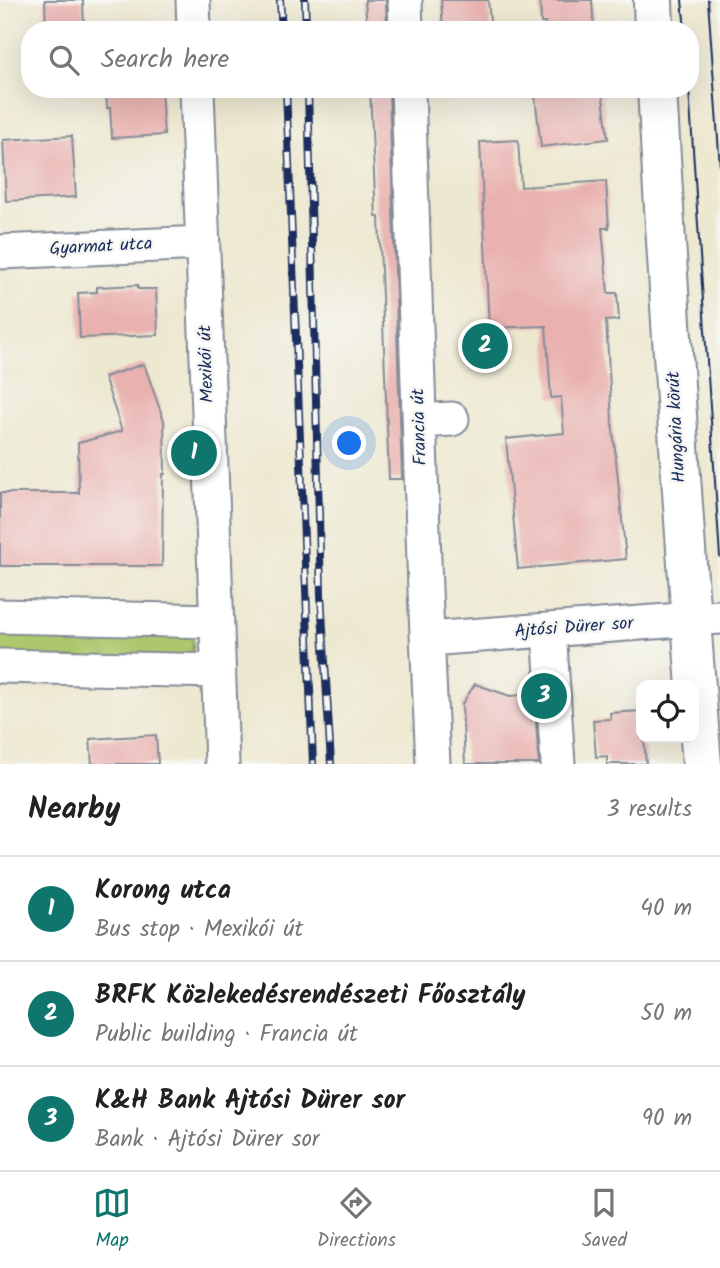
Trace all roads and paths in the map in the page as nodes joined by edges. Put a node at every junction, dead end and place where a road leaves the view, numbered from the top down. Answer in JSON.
{"nodes":[{"id":1,"x":193,"y":0,"type":"edge"},
{"id":2,"x":405,"y":0,"type":"edge"},
{"id":3,"x":653,"y":0,"type":"edge"},
{"id":4,"x":194,"y":21,"type":"edge"},
{"id":5,"x":406,"y":21,"type":"edge"},
{"id":6,"x":654,"y":21,"type":"edge"},
{"id":7,"x":197,"y":98,"type":"edge"},
{"id":8,"x":409,"y":98,"type":"edge"},
{"id":9,"x":658,"y":98,"type":"edge"},
{"id":10,"x":203,"y":243,"type":"junction"},
{"id":11,"x":0,"y":252,"type":"edge"},
{"id":12,"x":0,"y":616,"type":"edge"},
{"id":13,"x":706,"y":618,"type":"edge"},
{"id":14,"x":216,"y":621,"type":"junction"},
{"id":15,"x":549,"y":630,"type":"junction"},
{"id":16,"x":428,"y":639,"type":"junction"},
{"id":17,"x":0,"y":666,"type":"edge"},
{"id":18,"x":218,"y":671,"type":"junction"},
{"id":19,"x":222,"y":764,"type":"edge"},
{"id":20,"x":433,"y":764,"type":"edge"},
{"id":21,"x":558,"y":764,"type":"edge"},
{"id":22,"x":702,"y":764,"type":"edge"}],
"edges":[{"from":1,"to":4,"type":"street"},
{"from":2,"to":5,"type":"street"},
{"from":3,"to":6,"type":"main road"},
{"from":7,"to":10,"type":"street","name":"Mexikói út"},
{"from":8,"to":16,"type":"street","name":"Francia út"},
{"from":9,"to":13,"type":"main road","name":"Hungária körút"},
{"from":10,"to":11,"type":"street","name":"Gyarmat utca"},
{"from":10,"to":14,"type":"street","name":"Mexikói út"},
{"from":12,"to":14,"type":"street"},
{"from":13,"to":15,"type":"street","name":"Ajtósi Dürer sor"},
{"from":13,"to":22,"type":"main road","name":"Hungária körút"},
{"from":14,"to":18,"type":"street","name":"Mexikói út"},
{"from":15,"to":16,"type":"street","name":"Ajtósi Dürer sor"},
{"from":15,"to":21,"type":"street"},
{"from":16,"to":20,"type":"street","name":"Francia út"},
{"from":17,"to":18,"type":"street"},
{"from":18,"to":19,"type":"street","name":"Mexikói út"}]}
